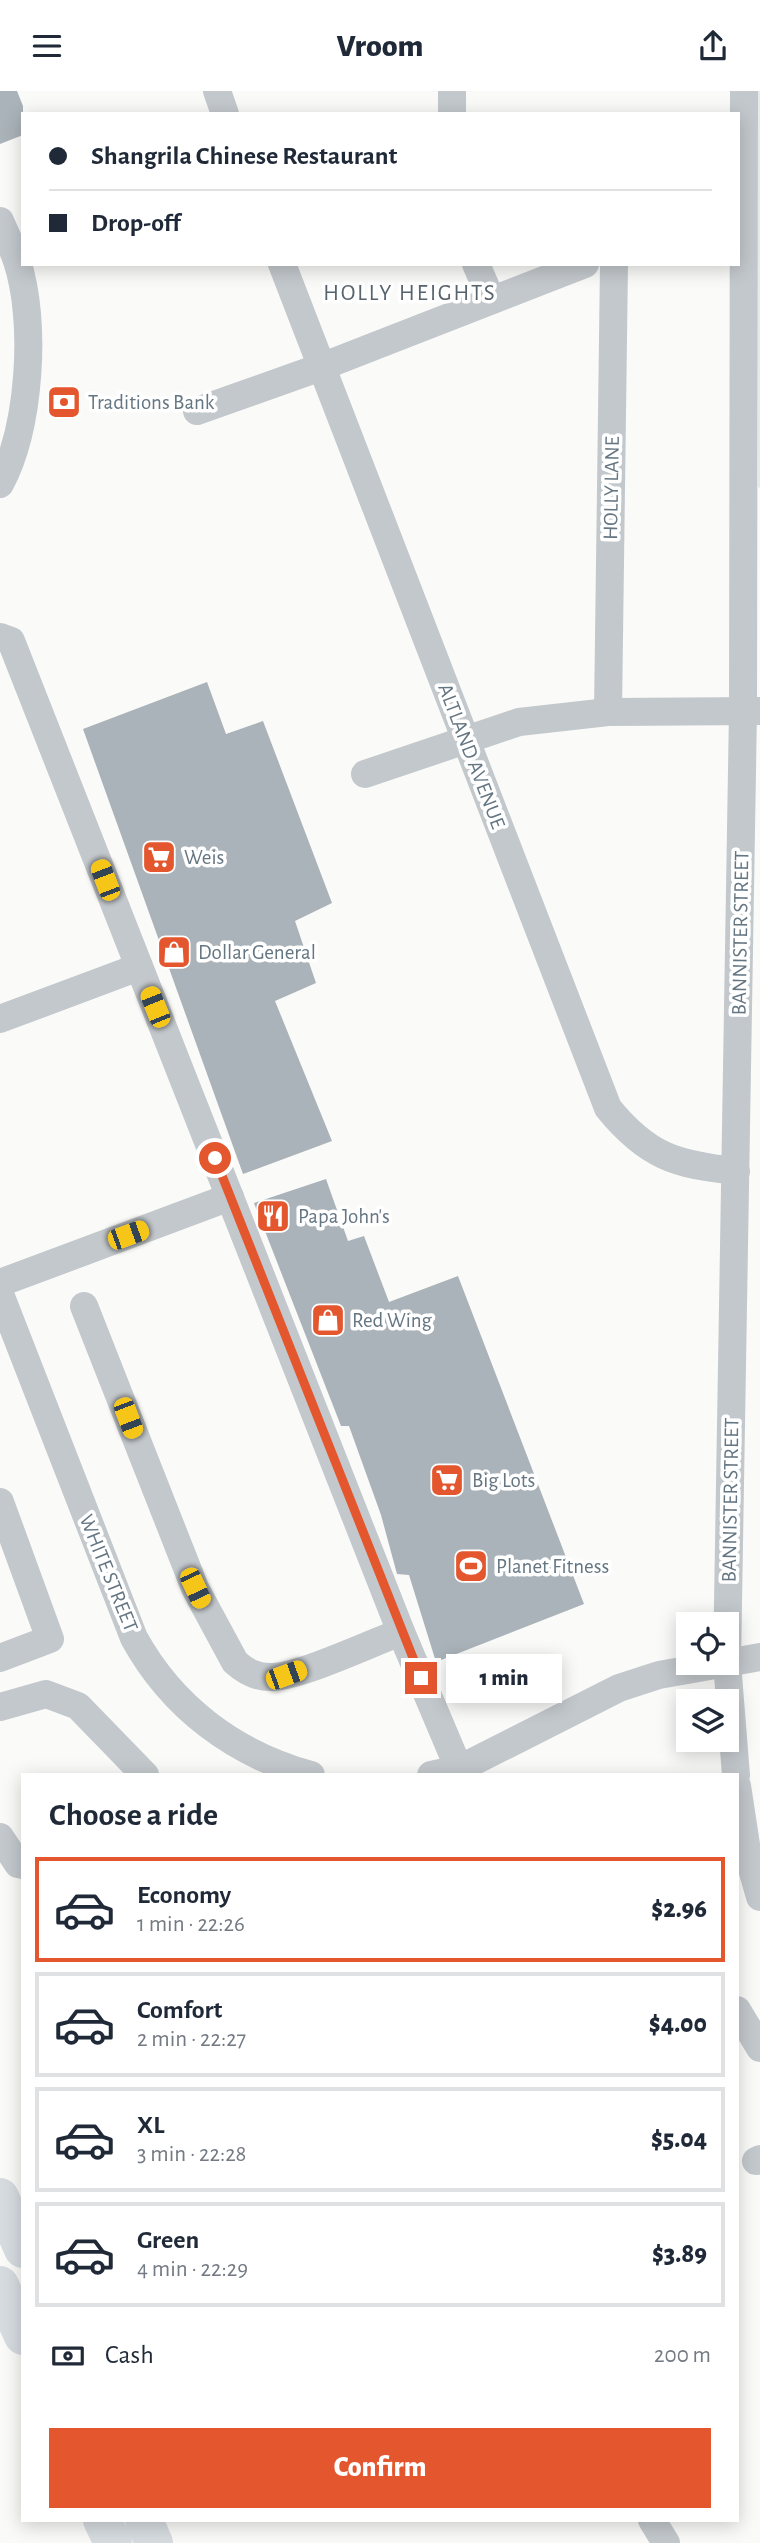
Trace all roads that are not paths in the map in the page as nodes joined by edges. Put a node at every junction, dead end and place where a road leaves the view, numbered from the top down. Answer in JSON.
{"nodes":[{"id":1,"x":217,"y":91,"type":"edge"},
{"id":2,"x":452,"y":91,"type":"edge"},
{"id":3,"x":744,"y":91,"type":"edge"},
{"id":4,"x":224,"y":112,"type":"edge"},
{"id":5,"x":452,"y":112,"type":"edge"},
{"id":6,"x":0,"y":221,"type":"edge"},
{"id":7,"x":747,"y":227,"type":"edge"},
{"id":8,"x":283,"y":266,"type":"edge"},
{"id":9,"x":477,"y":266,"type":"edge"},
{"id":10,"x":580,"y":266,"type":"edge"},
{"id":11,"x":614,"y":266,"type":"edge"},
{"id":12,"x":491,"y":299,"type":"junction"},
{"id":13,"x":321,"y":367,"type":"junction"},
{"id":14,"x":197,"y":411,"type":"dead end"},
{"id":15,"x":0,"y":484,"type":"edge"},
{"id":16,"x":0,"y":637,"type":"edge"},
{"id":17,"x":752,"y":711,"type":"edge"},
{"id":18,"x":608,"y":712,"type":"junction"},
{"id":19,"x":466,"y":741,"type":"junction"},
{"id":20,"x":365,"y":775,"type":"dead end"},
{"id":21,"x":139,"y":967,"type":"junction"},
{"id":22,"x":0,"y":1019,"type":"edge"},
{"id":23,"x":736,"y":1171,"type":"junction"},
{"id":24,"x":230,"y":1197,"type":"junction"},
{"id":25,"x":0,"y":1283,"type":"edge"},
{"id":26,"x":0,"y":1294,"type":"edge"},
{"id":27,"x":84,"y":1306,"type":"dead end"},
{"id":28,"x":0,"y":1502,"type":"edge"},
{"id":29,"x":728,"y":1612,"type":"edge"},
{"id":30,"x":401,"y":1632,"type":"junction"},
{"id":31,"x":760,"y":1657,"type":"edge"},
{"id":32,"x":0,"y":1658,"type":"edge"},
{"id":33,"x":739,"y":1661,"type":"edge"},
{"id":34,"x":676,"y":1672,"type":"edge"},
{"id":35,"x":728,"y":1675,"type":"edge"},
{"id":36,"x":0,"y":1707,"type":"edge"},
{"id":37,"x":244,"y":1763,"type":"edge"},
{"id":38,"x":459,"y":1769,"type":"junction"},
{"id":39,"x":143,"y":1773,"type":"edge"},
{"id":40,"x":304,"y":1773,"type":"edge"},
{"id":41,"x":440,"y":1773,"type":"edge"},
{"id":42,"x":736,"y":1773,"type":"edge"},
{"id":43,"x":739,"y":1813,"type":"edge"},
{"id":44,"x":0,"y":1837,"type":"edge"},
{"id":45,"x":742,"y":1854,"type":"edge"},
{"id":46,"x":21,"y":1865,"type":"edge"},
{"id":47,"x":760,"y":1897,"type":"edge"},
{"id":48,"x":739,"y":2016,"type":"edge"},
{"id":49,"x":750,"y":2046,"type":"edge"},
{"id":50,"x":0,"y":2197,"type":"edge"},
{"id":51,"x":21,"y":2244,"type":"edge"},
{"id":52,"x":0,"y":2285,"type":"edge"},
{"id":53,"x":0,"y":2311,"type":"edge"},
{"id":54,"x":21,"y":2332,"type":"edge"},
{"id":55,"x":21,"y":2353,"type":"edge"},
{"id":56,"x":104,"y":2522,"type":"edge"},
{"id":57,"x":145,"y":2522,"type":"edge"},
{"id":58,"x":653,"y":2522,"type":"edge"},
{"id":59,"x":114,"y":2543,"type":"edge"},
{"id":60,"x":154,"y":2543,"type":"edge"},
{"id":61,"x":666,"y":2543,"type":"edge"}],
"edges":[{"from":1,"to":4,"type":"street"},
{"from":2,"to":5,"type":"street"},
{"from":3,"to":7,"type":"street","name":"BANNISTER STREET"},
{"from":6,"to":15,"type":"street"},
{"from":7,"to":17,"type":"street","name":"BANNISTER STREET"},
{"from":8,"to":13,"type":"street","name":"ALTLAND AVENUE"},
{"from":9,"to":12,"type":"street"},
{"from":10,"to":12,"type":"street"},
{"from":11,"to":18,"type":"street","name":"HOLLY LANE"},
{"from":12,"to":13,"type":"street"},
{"from":13,"to":14,"type":"street"},
{"from":13,"to":19,"type":"street","name":"ALTLAND AVENUE"},
{"from":16,"to":21,"type":"street"},
{"from":17,"to":18,"type":"street"},
{"from":17,"to":23,"type":"street","name":"BANNISTER STREET"},
{"from":18,"to":19,"type":"street"},
{"from":19,"to":20,"type":"street"},
{"from":19,"to":23,"type":"street","name":"ALTLAND AVENUE"},
{"from":21,"to":22,"type":"street"},
{"from":21,"to":24,"type":"street"},
{"from":23,"to":29,"type":"street","name":"BANNISTER STREET"},
{"from":24,"to":25,"type":"street"},
{"from":24,"to":30,"type":"street"},
{"from":26,"to":37,"type":"street","name":"WHITE STREET"},
{"from":27,"to":30,"type":"street"},
{"from":28,"to":32,"type":"street"},
{"from":30,"to":38,"type":"street"},
{"from":31,"to":33,"type":"street"},
{"from":34,"to":38,"type":"street"},
{"from":35,"to":42,"type":"street","name":"BANNISTER STREET"},
{"from":36,"to":39,"type":"street"},
{"from":37,"to":40,"type":"street","name":"WHITE STREET"},
{"from":38,"to":41,"type":"street"},
{"from":43,"to":45,"type":"street"},
{"from":44,"to":46,"type":"street"},
{"from":45,"to":47,"type":"street"},
{"from":48,"to":49,"type":"street"},
{"from":50,"to":51,"type":"highway"},
{"from":52,"to":54,"type":"highway"},
{"from":53,"to":55,"type":"highway"},
{"from":56,"to":59,"type":"highway"},
{"from":57,"to":60,"type":"highway"},
{"from":58,"to":61,"type":"street"}]}
